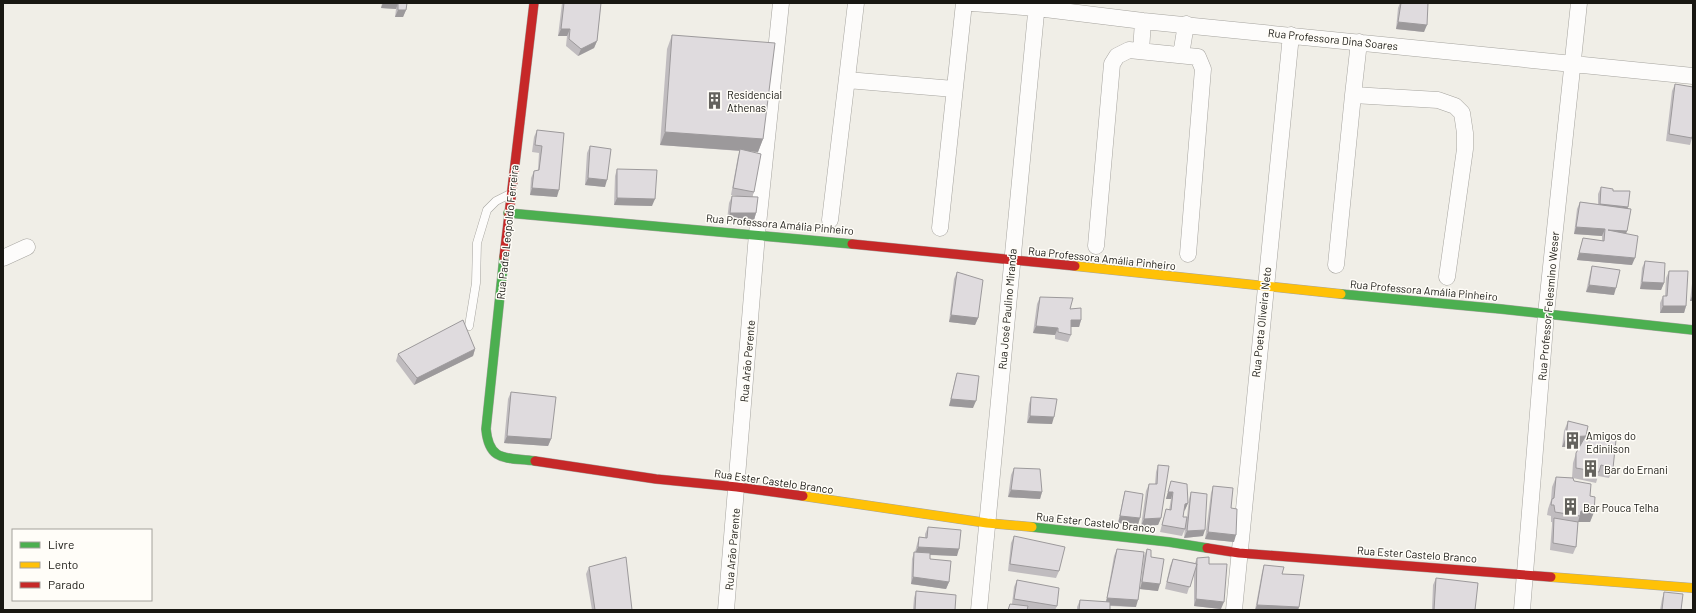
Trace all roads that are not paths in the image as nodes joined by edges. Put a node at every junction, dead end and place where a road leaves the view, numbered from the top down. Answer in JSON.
{"nodes":[{"id":1,"x":534,"y":3,"type":"edge"},
{"id":2,"x":781,"y":3,"type":"edge"},
{"id":3,"x":856,"y":3,"type":"edge"},
{"id":4,"x":964,"y":3,"type":"edge"},
{"id":5,"x":972,"y":3,"type":"edge"},
{"id":6,"x":1580,"y":3,"type":"edge"},
{"id":7,"x":1037,"y":6,"type":"edge"},
{"id":8,"x":1144,"y":20,"type":"junction"},
{"id":9,"x":1186,"y":24,"type":"junction"},
{"id":10,"x":1291,"y":35,"type":"junction"},
{"id":11,"x":1360,"y":42,"type":"junction"},
{"id":12,"x":1141,"y":52,"type":"junction"},
{"id":13,"x":1181,"y":55,"type":"junction"},
{"id":14,"x":1573,"y":64,"type":"junction"},
{"id":15,"x":1693,"y":76,"type":"edge"},
{"id":16,"x":847,"y":80,"type":"junction"},
{"id":17,"x":954,"y":89,"type":"junction"},
{"id":18,"x":1353,"y":95,"type":"junction"},
{"id":19,"x":511,"y":194,"type":"junction"},
{"id":20,"x":508,"y":213,"type":"junction"},
{"id":21,"x":830,"y":220,"type":"dead end"},
{"id":22,"x":940,"y":228,"type":"dead end"},
{"id":23,"x":758,"y":234,"type":"junction"},
{"id":24,"x":1096,"y":246,"type":"dead end"},
{"id":25,"x":27,"y":247,"type":"dead end"},
{"id":26,"x":1188,"y":254,"type":"dead end"},
{"id":27,"x":3,"y":258,"type":"edge"},
{"id":28,"x":1012,"y":260,"type":"junction"},
{"id":29,"x":1336,"y":265,"type":"dead end"},
{"id":30,"x":1447,"y":277,"type":"dead end"},
{"id":31,"x":1265,"y":286,"type":"junction"},
{"id":32,"x":1546,"y":314,"type":"junction"},
{"id":33,"x":469,"y":326,"type":"dead end"},
{"id":34,"x":1693,"y":330,"type":"edge"},
{"id":35,"x":498,"y":456,"type":"joint"},
{"id":36,"x":737,"y":487,"type":"junction"},
{"id":37,"x":987,"y":523,"type":"junction"},
{"id":38,"x":1239,"y":552,"type":"junction"},
{"id":39,"x":1526,"y":574,"type":"junction"},
{"id":40,"x":1693,"y":588,"type":"edge"},
{"id":41,"x":726,"y":610,"type":"edge"},
{"id":42,"x":979,"y":610,"type":"edge"},
{"id":43,"x":1234,"y":610,"type":"edge"},
{"id":44,"x":1522,"y":610,"type":"edge"}],
"edges":[{"from":1,"to":19,"type":"street","name":"Rua Padre Leopoldo Ferreira"},
{"from":2,"to":23,"type":"street"},
{"from":3,"to":16,"type":"street"},
{"from":4,"to":17,"type":"street"},
{"from":5,"to":7,"type":"street","name":"Rua Professora Dina Soares"},
{"from":6,"to":14,"type":"street","name":"Rua Professor Felesmino Weser"},
{"from":7,"to":8,"type":"street","name":"Rua Professora Dina Soares"},
{"from":7,"to":28,"type":"street","name":"Rua José Paulino Miranda"},
{"from":8,"to":9,"type":"street","name":"Rua Professora Dina Soares"},
{"from":8,"to":12,"type":"street"},
{"from":9,"to":10,"type":"street","name":"Rua Professora Dina Soares"},
{"from":9,"to":13,"type":"street"},
{"from":10,"to":11,"type":"street","name":"Rua Professora Dina Soares"},
{"from":10,"to":31,"type":"street","name":"Rua Poeta Oliveira Neto"},
{"from":11,"to":14,"type":"street","name":"Rua Professora Dina Soares"},
{"from":11,"to":18,"type":"street"},
{"from":12,"to":13,"type":"street"},
{"from":12,"to":24,"type":"street"},
{"from":13,"to":26,"type":"street"},
{"from":14,"to":15,"type":"street","name":"Rua Professora Dina Soares"},
{"from":14,"to":32,"type":"street","name":"Rua Professor Felesmino Weser"},
{"from":16,"to":17,"type":"street"},
{"from":16,"to":21,"type":"street"},
{"from":17,"to":22,"type":"street"},
{"from":18,"to":29,"type":"street"},
{"from":18,"to":30,"type":"street"},
{"from":19,"to":20,"type":"street","name":"Rua Padre Leopoldo Ferreira"},
{"from":19,"to":33,"type":"lane"},
{"from":20,"to":23,"type":"street","name":"Rua Professora Amália Pinheiro"},
{"from":20,"to":35,"type":"street","name":"Rua Padre Leopoldo Ferreira"},
{"from":23,"to":28,"type":"street","name":"Rua Professora Amália Pinheiro"},
{"from":23,"to":36,"type":"street","name":"Rua Arão Perente"},
{"from":25,"to":27,"type":"street"},
{"from":28,"to":31,"type":"street","name":"Rua Professora Amália Pinheiro"},
{"from":28,"to":37,"type":"street","name":"Rua José Paulino Miranda"},
{"from":31,"to":32,"type":"street","name":"Rua Professora Amália Pinheiro"},
{"from":31,"to":38,"type":"street","name":"Rua Poeta Oliveira Neto"},
{"from":32,"to":34,"type":"street","name":"Rua Professora Amália Pinheiro"},
{"from":32,"to":39,"type":"street","name":"Rua Professor Felesmino Weser"},
{"from":35,"to":36,"type":"street","name":"Rua Ester Castelo Branco"},
{"from":36,"to":37,"type":"street","name":"Rua Ester Castelo Branco"},
{"from":36,"to":41,"type":"street","name":"Rua Arão Parente"},
{"from":37,"to":38,"type":"street","name":"Rua Ester Castelo Branco"},
{"from":37,"to":42,"type":"street","name":"Rua José Paulino Miranda"},
{"from":38,"to":39,"type":"street","name":"Rua Ester Castelo Branco"},
{"from":38,"to":43,"type":"street","name":"Rua Poeta Oliveira Neto"},
{"from":39,"to":40,"type":"street","name":"Rua Ester Castelo Branco"},
{"from":39,"to":44,"type":"street","name":"Rua Professor Felesmino Weser"}]}
